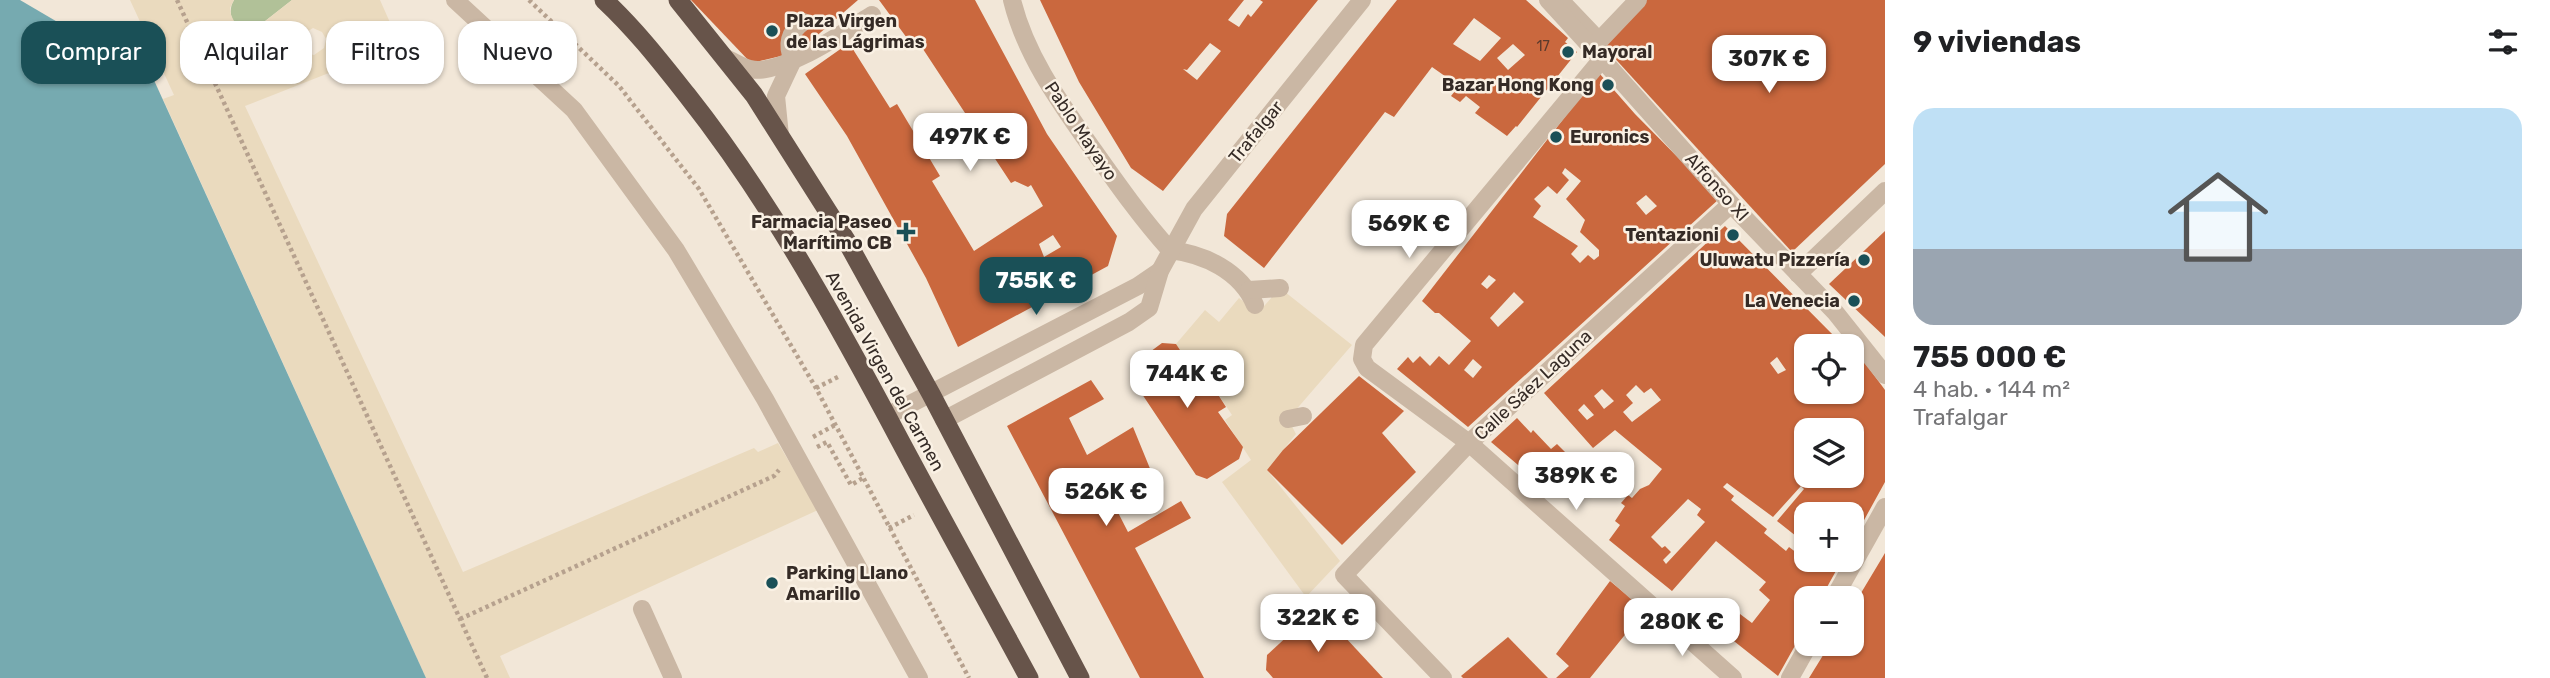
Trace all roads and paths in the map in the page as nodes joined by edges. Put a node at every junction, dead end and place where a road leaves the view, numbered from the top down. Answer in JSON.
{"nodes":[{"id":1,"x":177,"y":0,"type":"edge"},
{"id":2,"x":455,"y":0,"type":"edge"},
{"id":3,"x":529,"y":0,"type":"edge"},
{"id":4,"x":604,"y":0,"type":"edge"},
{"id":5,"x":678,"y":0,"type":"edge"},
{"id":6,"x":1012,"y":0,"type":"edge"},
{"id":7,"x":1362,"y":0,"type":"edge"},
{"id":8,"x":1548,"y":0,"type":"edge"},
{"id":9,"x":1560,"y":0,"type":"edge"},
{"id":10,"x":1638,"y":0,"type":"edge"},
{"id":11,"x":872,"y":15,"type":"dead end"},
{"id":12,"x":803,"y":22,"type":"dead end"},
{"id":13,"x":725,"y":58,"type":"junction"},
{"id":14,"x":1602,"y":59,"type":"junction"},
{"id":15,"x":793,"y":60,"type":"junction"},
{"id":16,"x":780,"y":136,"type":"junction"},
{"id":17,"x":1885,"y":191,"type":"edge"},
{"id":18,"x":1731,"y":204,"type":"junction"},
{"id":19,"x":1170,"y":250,"type":"junction"},
{"id":20,"x":1160,"y":271,"type":"junction"},
{"id":21,"x":1798,"y":274,"type":"junction"},
{"id":22,"x":1280,"y":288,"type":"dead end"},
{"id":23,"x":1885,"y":375,"type":"edge"},
{"id":24,"x":931,"y":394,"type":"junction"},
{"id":25,"x":887,"y":416,"type":"junction"},
{"id":26,"x":944,"y":420,"type":"junction"},
{"id":27,"x":835,"y":425,"type":"junction"},
{"id":28,"x":1469,"y":443,"type":"junction"},
{"id":29,"x":795,"y":452,"type":"junction"},
{"id":30,"x":863,"y":478,"type":"junction"},
{"id":31,"x":1885,"y":507,"type":"edge"},
{"id":32,"x":1841,"y":586,"type":"edge"},
{"id":33,"x":642,"y":609,"type":"dead end"},
{"id":34,"x":460,"y":618,"type":"junction"},
{"id":35,"x":1802,"y":656,"type":"edge"},
{"id":36,"x":487,"y":678,"type":"edge"},
{"id":37,"x":673,"y":678,"type":"edge"},
{"id":38,"x":919,"y":678,"type":"edge"},
{"id":39,"x":969,"y":678,"type":"edge"},
{"id":40,"x":1029,"y":678,"type":"edge"},
{"id":41,"x":1080,"y":678,"type":"edge"},
{"id":42,"x":1443,"y":678,"type":"edge"},
{"id":43,"x":1734,"y":678,"type":"edge"},
{"id":44,"x":1790,"y":678,"type":"edge"}],
"edges":[{"from":1,"to":34,"type":"path"},
{"from":2,"to":29,"type":"street"},
{"from":3,"to":27,"type":"path"},
{"from":4,"to":25,"type":"highway","name":"Avenida Virgen del Carmen"},
{"from":5,"to":13,"type":"highway","name":"Avenida Virgen del Carmen"},
{"from":6,"to":19,"type":"street","name":"Pablo Mayayo"},
{"from":7,"to":19,"type":"street","name":"Trafalgar"},
{"from":8,"to":14,"type":"street","name":"Alfonso XI"},
{"from":9,"to":10,"type":"street"},
{"from":11,"to":15,"type":"street"},
{"from":12,"to":15,"type":"street"},
{"from":13,"to":15,"type":"street"},
{"from":13,"to":16,"type":"highway","name":"Avenida Virgen del Carmen"},
{"from":14,"to":18,"type":"street","name":"Alfonso XI"},
{"from":14,"to":28,"type":"street"},
{"from":15,"to":16,"type":"street"},
{"from":16,"to":24,"type":"highway","name":"Avenida Virgen del Carmen"},
{"from":17,"to":21,"type":"street"},
{"from":18,"to":21,"type":"street","name":"Alfonso XI"},
{"from":18,"to":28,"type":"street","name":"Calle Sáez Laguna"},
{"from":19,"to":20,"type":"street","name":"Trafalgar"},
{"from":19,"to":22,"type":"street"},
{"from":20,"to":24,"type":"street"},
{"from":20,"to":26,"type":"street","name":"Trafalgar"},
{"from":21,"to":23,"type":"street","name":"Alfonso XI"},
{"from":24,"to":25,"type":"street"},
{"from":24,"to":26,"type":"highway","name":"Avenida Virgen del Carmen"},
{"from":25,"to":40,"type":"highway","name":"Avenida Virgen del Carmen"},
{"from":26,"to":41,"type":"highway","name":"Avenida Virgen del Carmen"},
{"from":27,"to":30,"type":"path"},
{"from":27,"to":30,"type":"path"},
{"from":28,"to":42,"type":"street","name":"Calle Sáez Laguna"},
{"from":28,"to":43,"type":"street"},
{"from":29,"to":34,"type":"path"},
{"from":29,"to":38,"type":"street"},
{"from":30,"to":39,"type":"path"},
{"from":31,"to":32,"type":"street"},
{"from":33,"to":37,"type":"street"},
{"from":34,"to":36,"type":"path"},
{"from":35,"to":44,"type":"street"}]}
